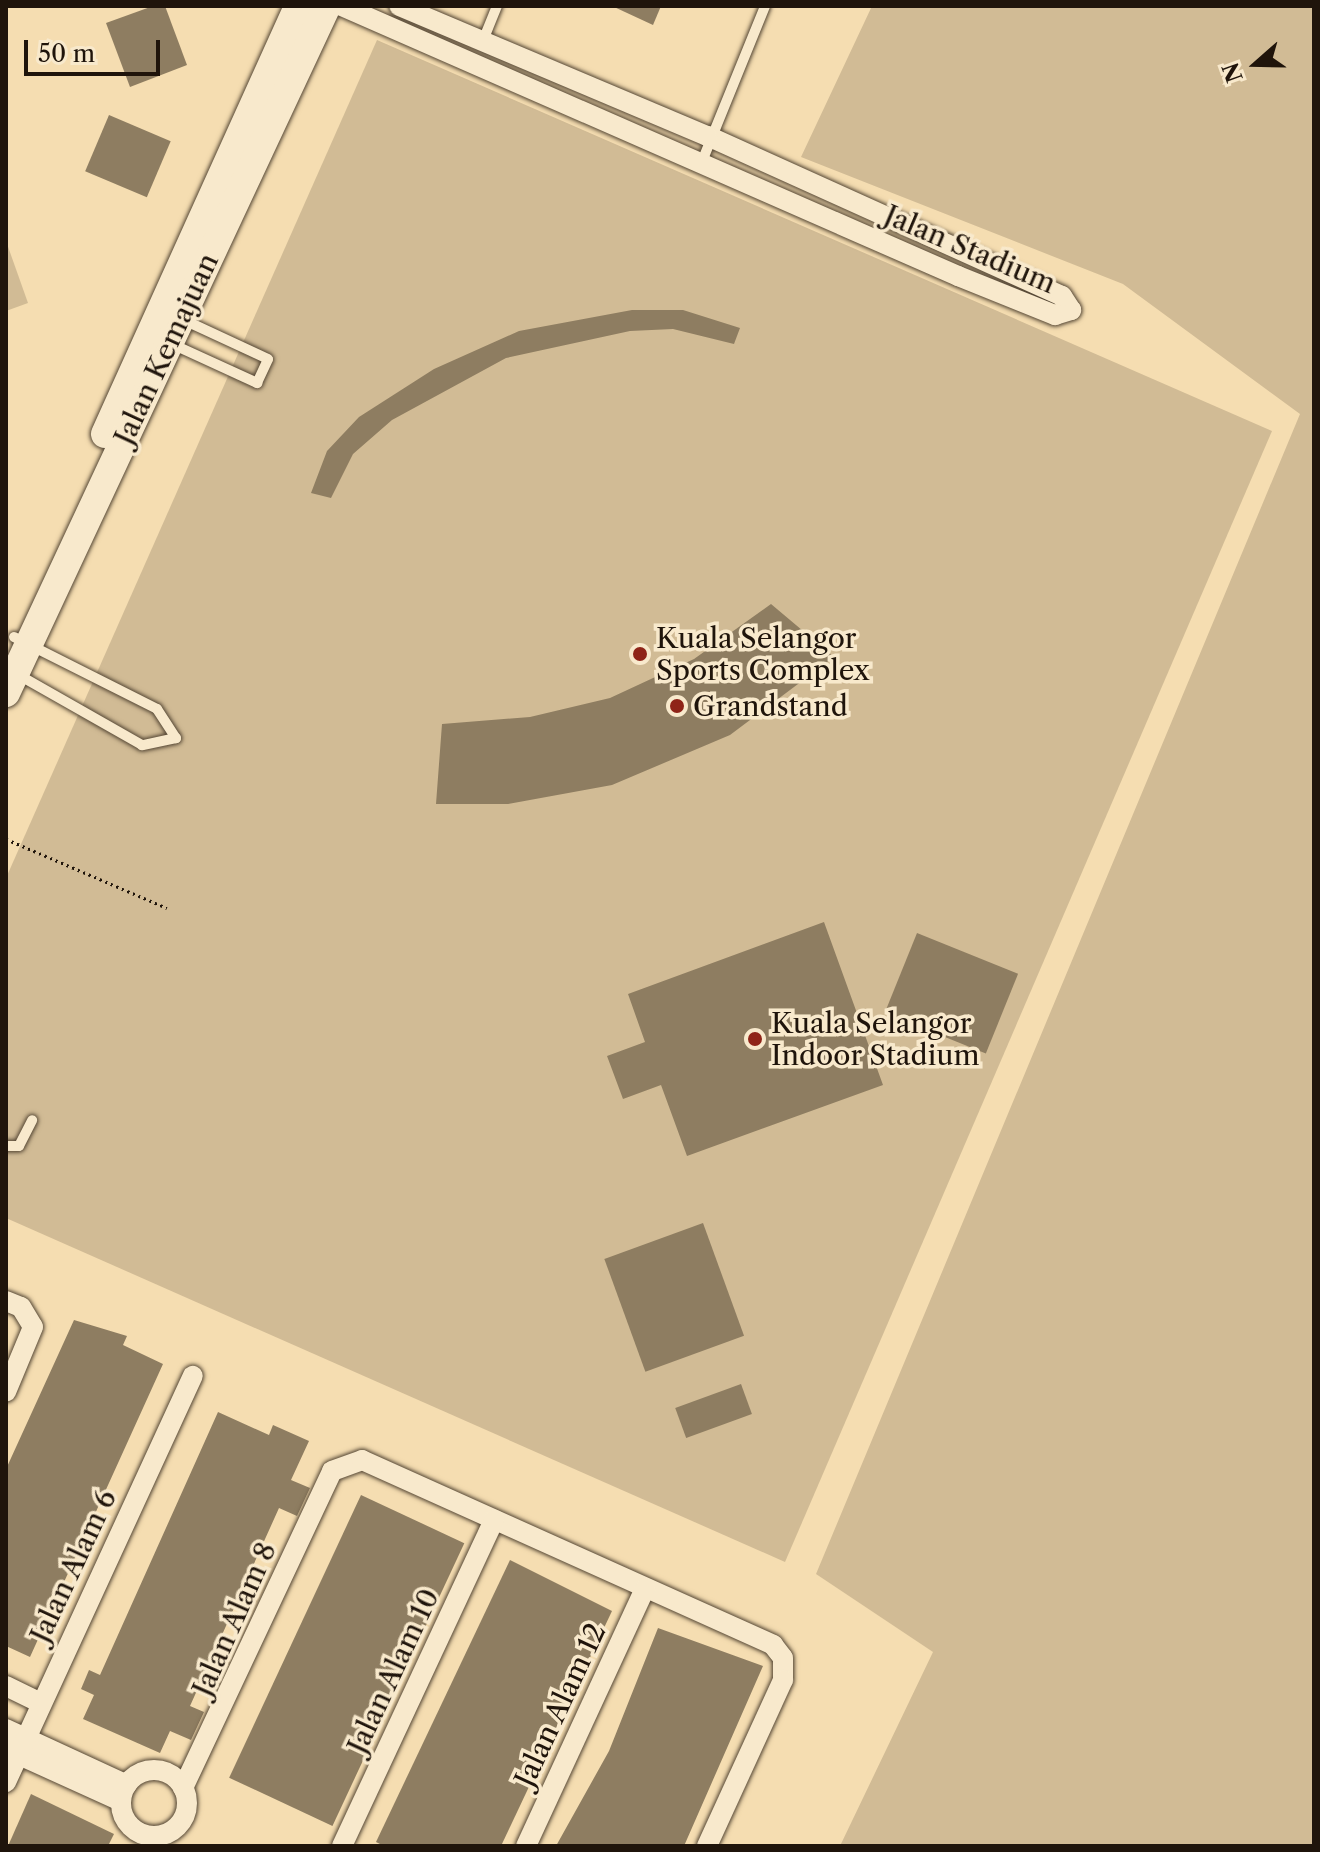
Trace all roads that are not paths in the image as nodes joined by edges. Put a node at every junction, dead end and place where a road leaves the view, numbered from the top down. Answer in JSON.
{"nodes":[{"id":1,"x":298,"y":6,"type":"edge"},
{"id":2,"x":327,"y":6,"type":"edge"},
{"id":3,"x":342,"y":6,"type":"edge"},
{"id":4,"x":399,"y":6,"type":"edge"},
{"id":5,"x":497,"y":6,"type":"edge"},
{"id":6,"x":765,"y":6,"type":"edge"},
{"id":7,"x":482,"y":43,"type":"junction"},
{"id":8,"x":707,"y":136,"type":"junction"},
{"id":9,"x":701,"y":164,"type":"junction"},
{"id":10,"x":165,"y":326,"type":"junction"},
{"id":11,"x":13,"y":661,"type":"edge"},
{"id":12,"x":32,"y":1120,"type":"dead end"},
{"id":13,"x":6,"y":1146,"type":"edge"},
{"id":14,"x":6,"y":1301,"type":"edge"},
{"id":15,"x":193,"y":1376,"type":"dead end"},
{"id":16,"x":6,"y":1392,"type":"edge"},
{"id":17,"x":494,"y":1520,"type":"junction"},
{"id":18,"x":645,"y":1588,"type":"junction"},
{"id":19,"x":6,"y":1686,"type":"edge"},
{"id":20,"x":39,"y":1702,"type":"junction"},
{"id":21,"x":14,"y":1743,"type":"edge"},
{"id":22,"x":6,"y":1782,"type":"edge"},
{"id":23,"x":183,"y":1788,"type":"junction"},
{"id":24,"x":124,"y":1793,"type":"junction"},
{"id":25,"x":156,"y":1841,"type":"edge"},
{"id":26,"x":342,"y":1846,"type":"edge"},
{"id":27,"x":526,"y":1846,"type":"edge"},
{"id":28,"x":707,"y":1846,"type":"edge"}],
"edges":[{"from":1,"to":10,"type":"street","name":"Jalan Kemajuan"},
{"from":2,"to":10,"type":"street","name":"Jalan Kemajuan"},
{"from":3,"to":9,"type":"street","name":"Jalan Stadium"},
{"from":4,"to":7,"type":"street","name":"Jalan Stadium"},
{"from":5,"to":7,"type":"lane"},
{"from":6,"to":8,"type":"lane"},
{"from":7,"to":8,"type":"street","name":"Jalan Stadium"},
{"from":8,"to":9,"type":"lane"},
{"from":8,"to":9,"type":"street","name":"Jalan Stadium"},
{"from":10,"to":10,"type":"lane"},
{"from":10,"to":11,"type":"street","name":"Jalan Kemajuan"},
{"from":11,"to":11,"type":"lane"},
{"from":12,"to":13,"type":"lane"},
{"from":14,"to":16,"type":"street"},
{"from":15,"to":20,"type":"street","name":"Jalan Alam 6"},
{"from":17,"to":18,"type":"street"},
{"from":17,"to":23,"type":"street","name":"Jalan Alam 8"},
{"from":17,"to":26,"type":"street","name":"Jalan Alam 10"},
{"from":18,"to":27,"type":"street","name":"Jalan Alam 12"},
{"from":18,"to":28,"type":"street"},
{"from":19,"to":20,"type":"street"},
{"from":20,"to":21,"type":"street","name":"Jalan Alam 6"},
{"from":21,"to":22,"type":"street","name":"Jalan Alam 6"},
{"from":21,"to":24,"type":"street"},
{"from":23,"to":24,"type":"street"},
{"from":23,"to":25,"type":"street"},
{"from":24,"to":25,"type":"street"}]}
